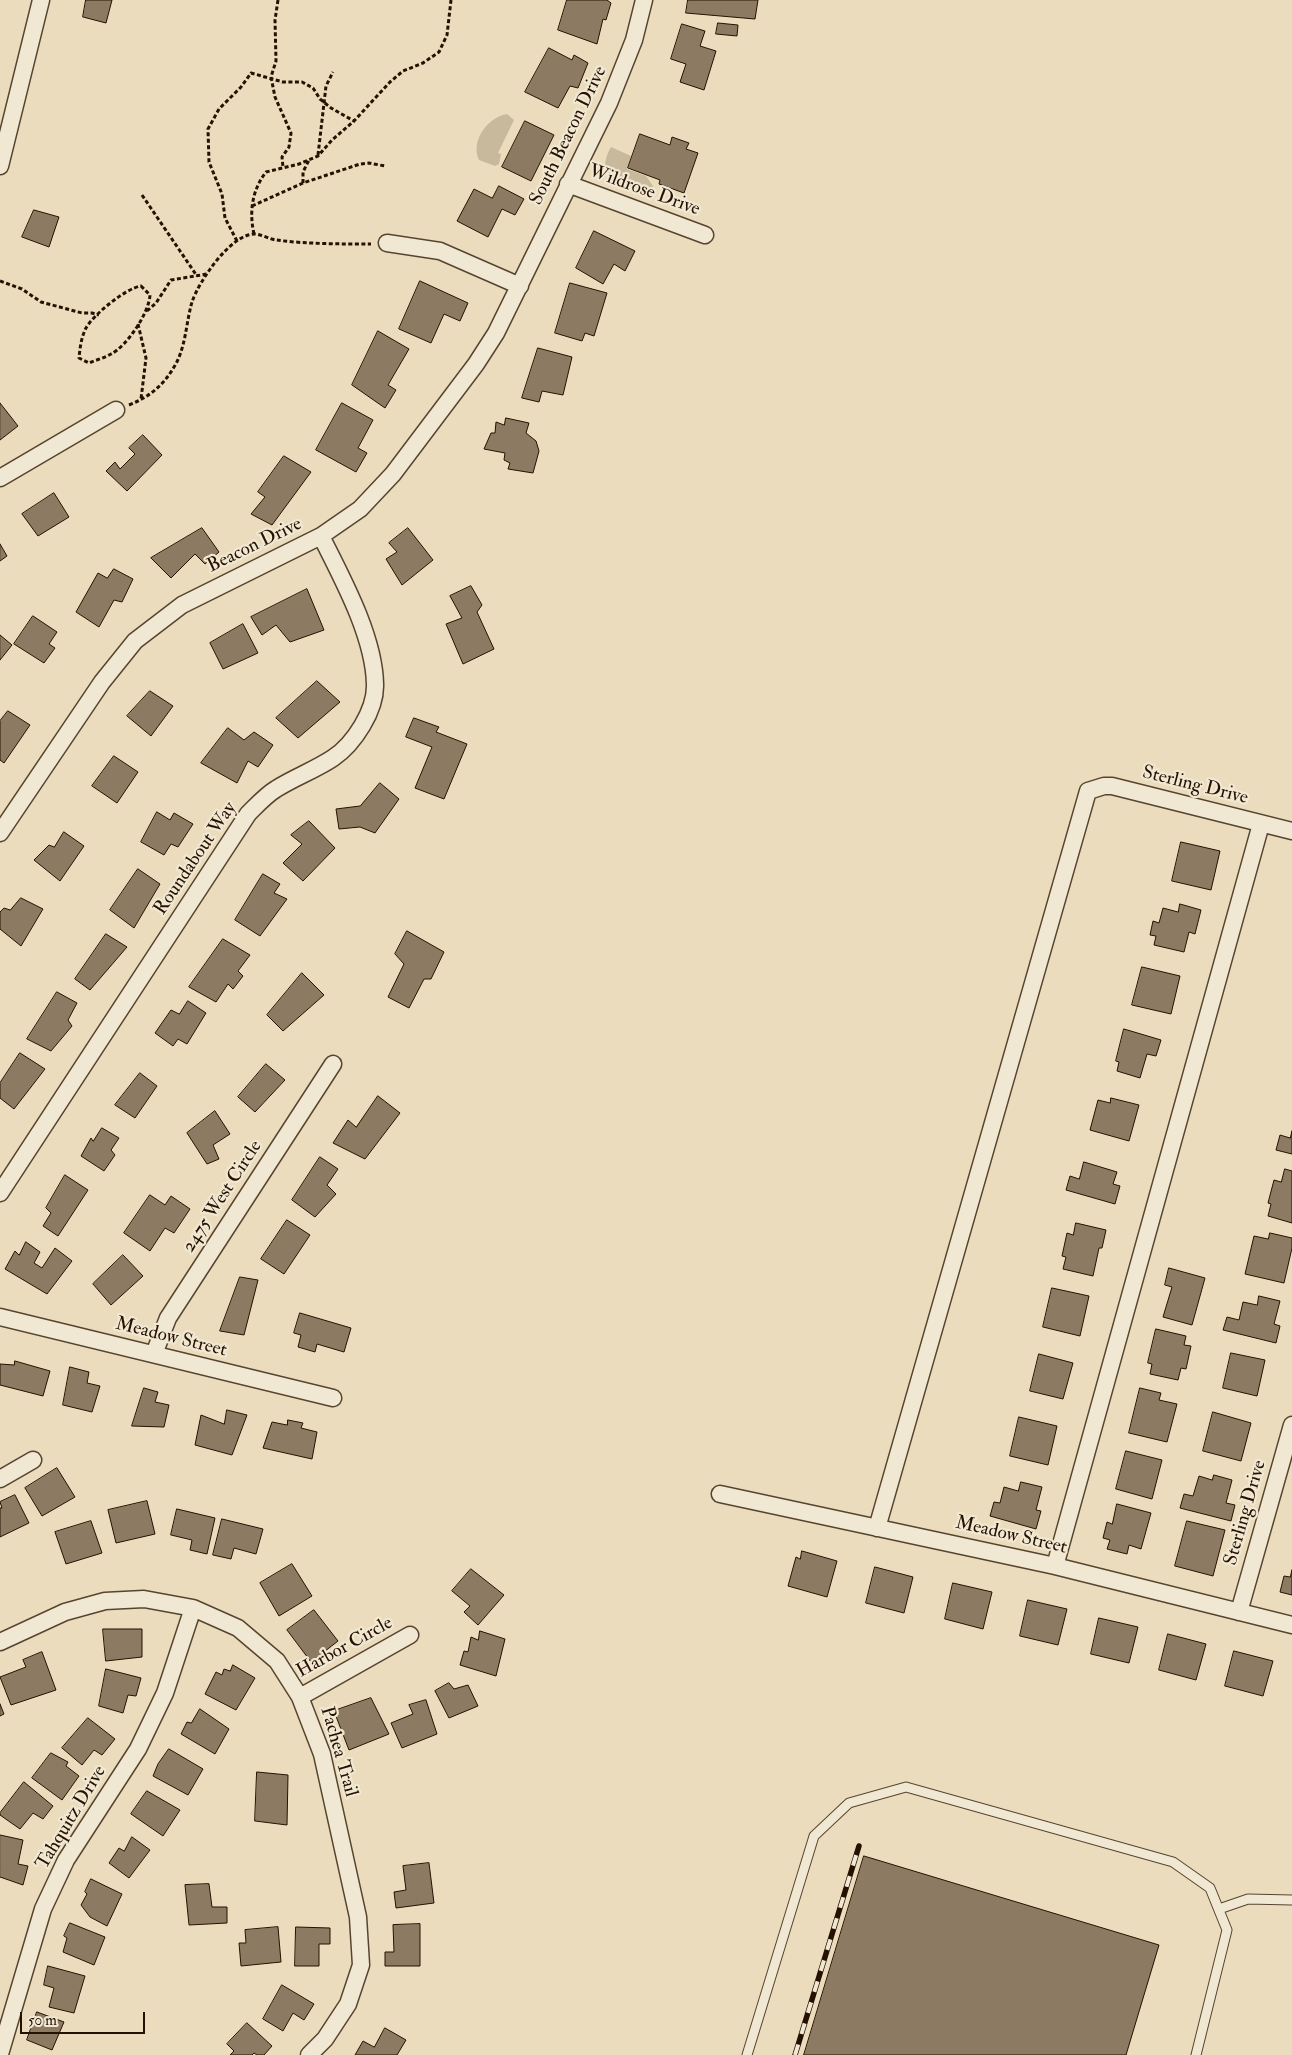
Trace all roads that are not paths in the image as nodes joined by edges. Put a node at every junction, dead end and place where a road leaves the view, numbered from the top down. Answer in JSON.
{"nodes":[{"id":1,"x":41,"y":0,"type":"edge"},
{"id":2,"x":644,"y":0,"type":"edge"},
{"id":3,"x":0,"y":166,"type":"edge"},
{"id":4,"x":568,"y":184,"type":"junction"},
{"id":5,"x":705,"y":235,"type":"dead end"},
{"id":6,"x":387,"y":243,"type":"road end"},
{"id":7,"x":520,"y":286,"type":"junction"},
{"id":8,"x":116,"y":410,"type":"road end"},
{"id":9,"x":0,"y":478,"type":"edge"},
{"id":10,"x":321,"y":536,"type":"junction"},
{"id":11,"x":1261,"y":824,"type":"junction"},
{"id":12,"x":1292,"y":831,"type":"edge"},
{"id":13,"x":0,"y":833,"type":"edge"},
{"id":14,"x":332,"y":1064,"type":"dead end"},
{"id":15,"x":0,"y":1193,"type":"edge"},
{"id":16,"x":0,"y":1316,"type":"edge"},
{"id":17,"x":154,"y":1354,"type":"junction"},
{"id":18,"x":333,"y":1398,"type":"dead end"},
{"id":19,"x":1292,"y":1424,"type":"edge"},
{"id":20,"x":33,"y":1460,"type":"dead end"},
{"id":21,"x":0,"y":1479,"type":"edge"},
{"id":22,"x":720,"y":1494,"type":"dead end"},
{"id":23,"x":876,"y":1528,"type":"junction"},
{"id":24,"x":1055,"y":1566,"type":"junction"},
{"id":25,"x":193,"y":1608,"type":"junction"},
{"id":26,"x":1239,"y":1612,"type":"junction"},
{"id":27,"x":1292,"y":1625,"type":"edge"},
{"id":28,"x":410,"y":1635,"type":"dead end"},
{"id":29,"x":0,"y":1642,"type":"edge"},
{"id":30,"x":300,"y":1696,"type":"junction"},
{"id":31,"x":1292,"y":1900,"type":"edge"},
{"id":32,"x":1219,"y":1909,"type":"junction"},
{"id":33,"x":0,"y":2054,"type":"edge"},
{"id":34,"x":309,"y":2055,"type":"edge"},
{"id":35,"x":746,"y":2055,"type":"edge"},
{"id":36,"x":1196,"y":2055,"type":"edge"}],
"edges":[{"from":1,"to":3,"type":"street"},
{"from":2,"to":4,"type":"street","name":"South Beacon Drive"},
{"from":4,"to":5,"type":"street","name":"Wildrose Drive"},
{"from":4,"to":7,"type":"street","name":"South Beacon Drive"},
{"from":6,"to":7,"type":"street"},
{"from":7,"to":10,"type":"street","name":"Beacon Drive"},
{"from":8,"to":9,"type":"street"},
{"from":10,"to":13,"type":"street","name":"Beacon Drive"},
{"from":10,"to":15,"type":"street","name":"Roundabout Way"},
{"from":11,"to":12,"type":"street","name":"Sterling Drive"},
{"from":11,"to":23,"type":"street","name":"Sterling Drive"},
{"from":11,"to":24,"type":"street"},
{"from":14,"to":17,"type":"street","name":"2475 West Circle"},
{"from":16,"to":17,"type":"street","name":"Meadow Street"},
{"from":17,"to":18,"type":"street","name":"Meadow Street"},
{"from":19,"to":26,"type":"street","name":"Sterling Drive"},
{"from":20,"to":21,"type":"street"},
{"from":22,"to":23,"type":"street","name":"Meadow Street"},
{"from":23,"to":24,"type":"street","name":"Meadow Street"},
{"from":24,"to":26,"type":"street","name":"Meadow Street"},
{"from":25,"to":29,"type":"street","name":"Pachea Trail"},
{"from":25,"to":30,"type":"street","name":"Pachea Trail"},
{"from":25,"to":33,"type":"street","name":"Tahquitz Drive"},
{"from":26,"to":27,"type":"street","name":"Meadow Street"},
{"from":28,"to":30,"type":"street","name":"Harbor Circle"},
{"from":30,"to":34,"type":"street","name":"Pachea Trail"},
{"from":31,"to":32,"type":"lane"},
{"from":32,"to":35,"type":"lane"},
{"from":32,"to":36,"type":"lane"}]}
